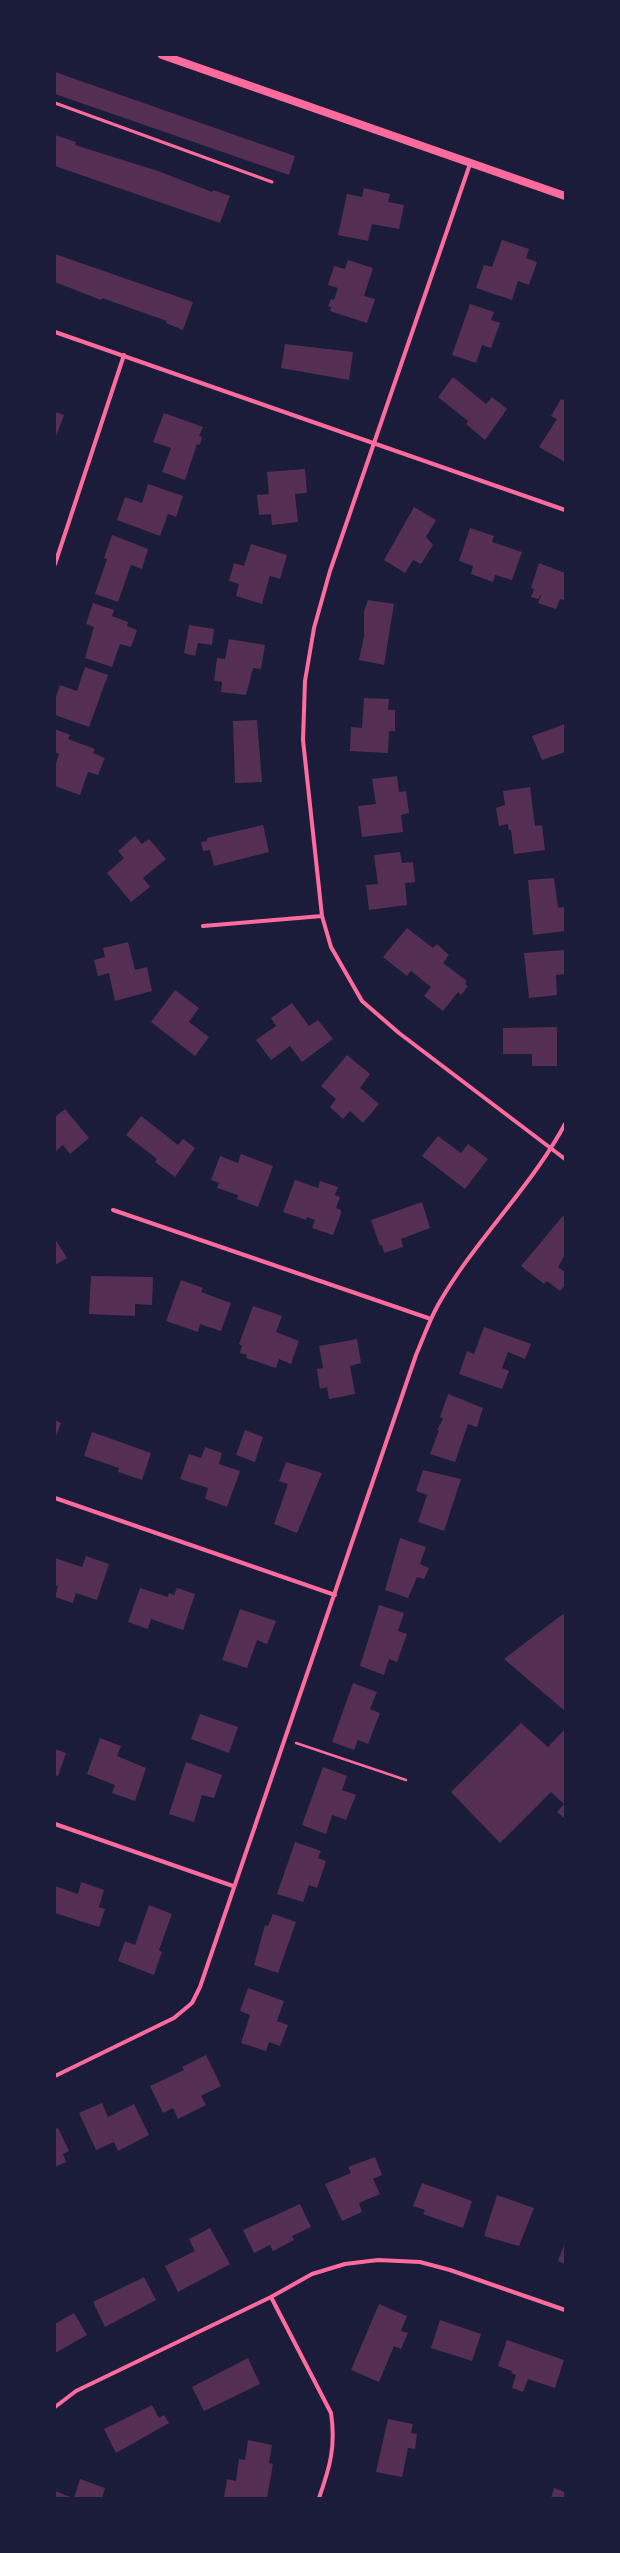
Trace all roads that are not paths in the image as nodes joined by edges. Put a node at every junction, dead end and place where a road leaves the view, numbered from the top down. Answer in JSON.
{"nodes":[{"id":1,"x":162,"y":55,"type":"edge"},
{"id":2,"x":55,"y":104,"type":"edge"},
{"id":3,"x":470,"y":164,"type":"junction"},
{"id":4,"x":272,"y":182,"type":"dead end"},
{"id":5,"x":565,"y":196,"type":"edge"},
{"id":6,"x":55,"y":332,"type":"edge"},
{"id":7,"x":124,"y":355,"type":"junction"},
{"id":8,"x":373,"y":443,"type":"junction"},
{"id":9,"x":565,"y":510,"type":"edge"},
{"id":10,"x":55,"y":564,"type":"edge"},
{"id":11,"x":322,"y":916,"type":"junction"},
{"id":12,"x":203,"y":926,"type":"dead end"},
{"id":13,"x":565,"y":1124,"type":"edge"},
{"id":14,"x":552,"y":1149,"type":"junction"},
{"id":15,"x":565,"y":1159,"type":"edge"},
{"id":16,"x":113,"y":1210,"type":"dead end"},
{"id":17,"x":431,"y":1319,"type":"junction"},
{"id":18,"x":55,"y":1498,"type":"edge"},
{"id":19,"x":335,"y":1594,"type":"junction"},
{"id":20,"x":55,"y":1824,"type":"edge"},
{"id":21,"x":233,"y":1886,"type":"junction"},
{"id":22,"x":55,"y":2076,"type":"edge"},
{"id":23,"x":271,"y":2297,"type":"junction"},
{"id":24,"x":565,"y":2310,"type":"edge"},
{"id":25,"x":55,"y":2407,"type":"edge"},
{"id":26,"x":319,"y":2498,"type":"edge"}],
"edges":[{"from":1,"to":3,"type":"main road"},
{"from":2,"to":4,"type":"lane"},
{"from":3,"to":5,"type":"main road"},
{"from":3,"to":8,"type":"street"},
{"from":6,"to":7,"type":"street"},
{"from":7,"to":8,"type":"street"},
{"from":7,"to":10,"type":"street"},
{"from":8,"to":9,"type":"street"},
{"from":8,"to":11,"type":"street"},
{"from":11,"to":12,"type":"street"},
{"from":11,"to":14,"type":"street"},
{"from":13,"to":14,"type":"street"},
{"from":14,"to":15,"type":"street"},
{"from":14,"to":17,"type":"street"},
{"from":16,"to":17,"type":"street"},
{"from":17,"to":19,"type":"street"},
{"from":18,"to":19,"type":"street"},
{"from":19,"to":21,"type":"street"},
{"from":20,"to":21,"type":"street"},
{"from":21,"to":22,"type":"street"},
{"from":23,"to":24,"type":"street"},
{"from":23,"to":25,"type":"street"},
{"from":23,"to":26,"type":"street"}]}
